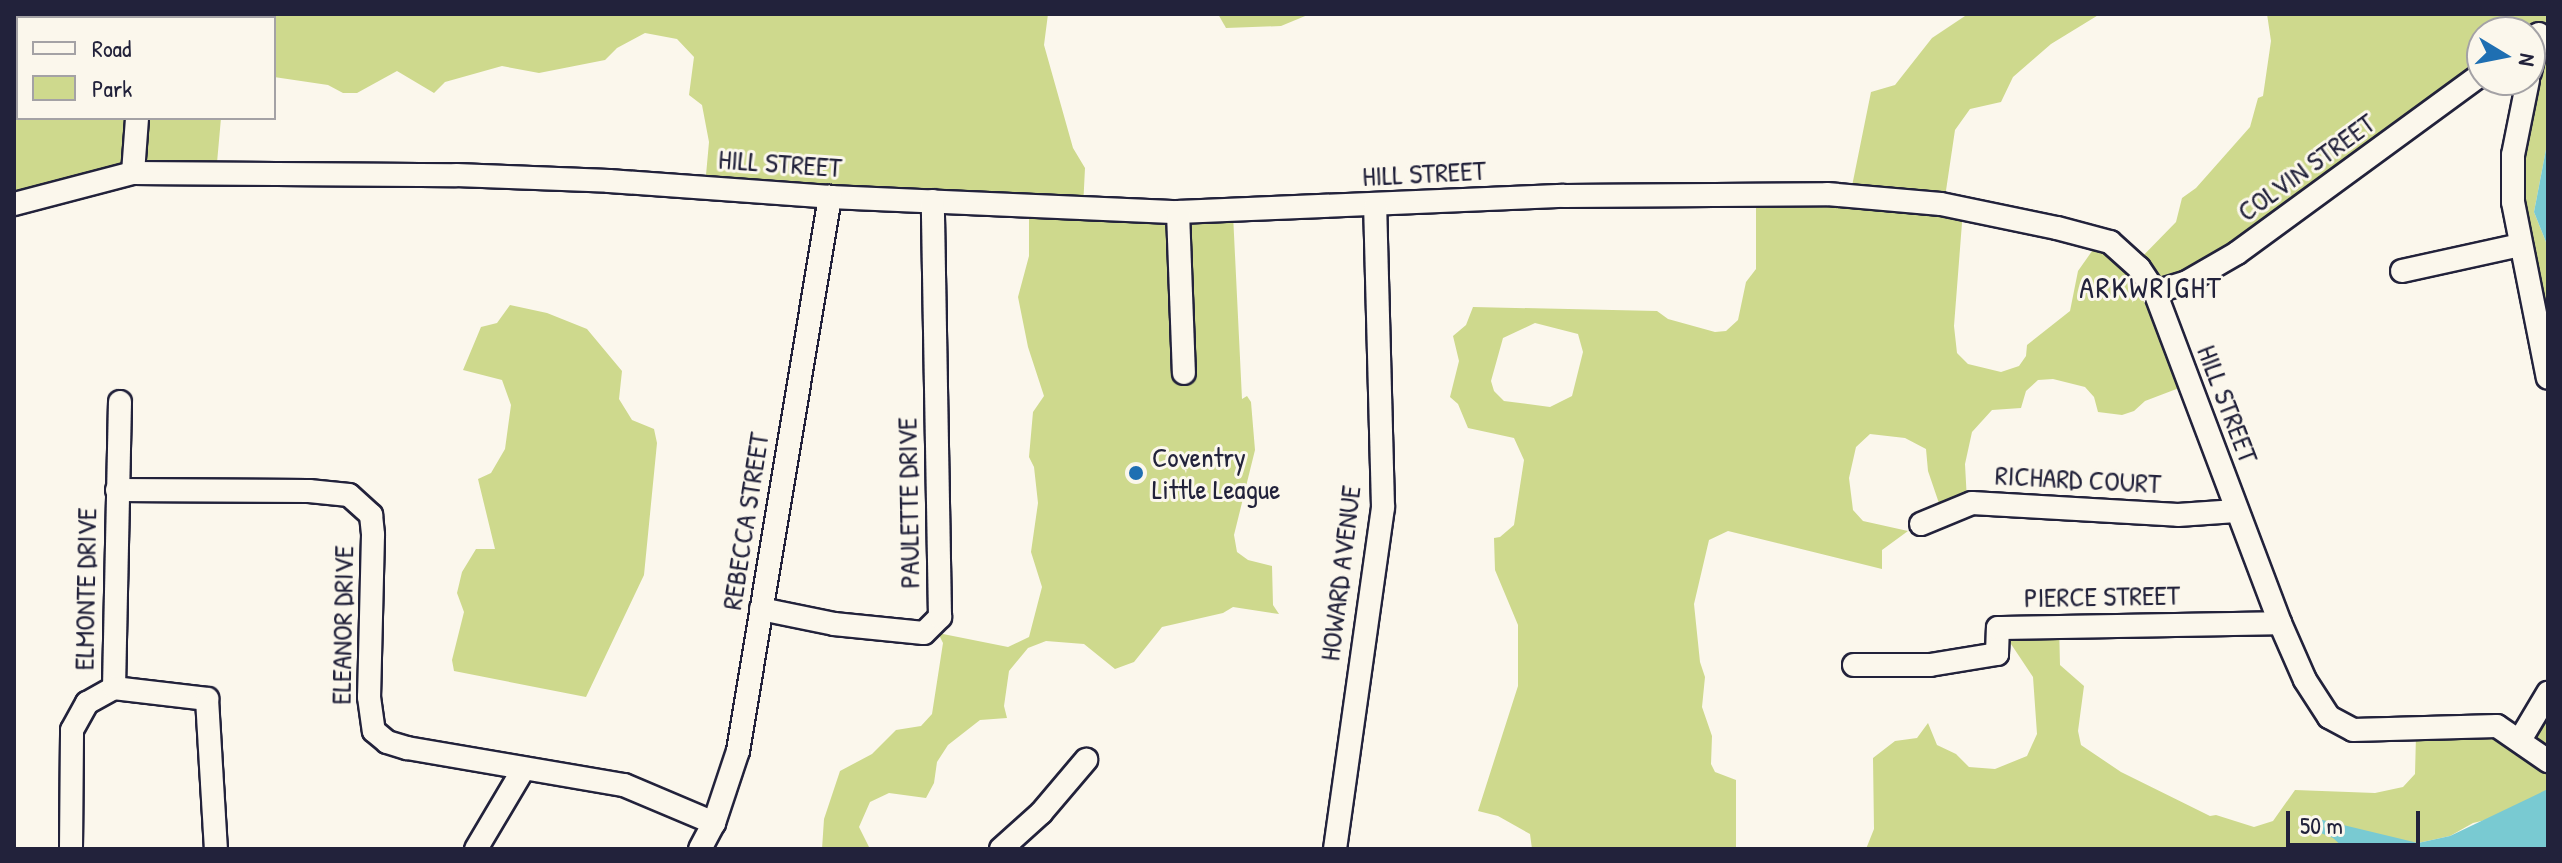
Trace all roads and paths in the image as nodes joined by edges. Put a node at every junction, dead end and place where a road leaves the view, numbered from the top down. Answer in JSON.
{"nodes":[{"id":1,"x":2466,"y":86,"type":"edge"},
{"id":2,"x":2525,"y":96,"type":"edge"},
{"id":3,"x":137,"y":120,"type":"edge"},
{"id":4,"x":133,"y":173,"type":"junction"},
{"id":5,"x":830,"y":197,"type":"junction"},
{"id":6,"x":933,"y":201,"type":"junction"},
{"id":7,"x":14,"y":204,"type":"edge"},
{"id":8,"x":1375,"y":207,"type":"junction"},
{"id":9,"x":1178,"y":212,"type":"junction"},
{"id":10,"x":2520,"y":245,"type":"junction"},
{"id":11,"x":2402,"y":271,"type":"dead end"},
{"id":12,"x":2155,"y":292,"type":"junction"},
{"id":13,"x":1184,"y":373,"type":"dead end"},
{"id":14,"x":2548,"y":378,"type":"edge"},
{"id":15,"x":120,"y":402,"type":"dead end"},
{"id":16,"x":117,"y":490,"type":"junction"},
{"id":17,"x":2236,"y":511,"type":"junction"},
{"id":18,"x":1921,"y":524,"type":"dead end"},
{"id":19,"x":761,"y":609,"type":"junction"},
{"id":20,"x":2280,"y":623,"type":"junction"},
{"id":21,"x":1854,"y":665,"type":"dead end"},
{"id":22,"x":114,"y":688,"type":"junction"},
{"id":23,"x":2548,"y":693,"type":"edge"},
{"id":24,"x":2520,"y":740,"type":"junction"},
{"id":25,"x":1086,"y":760,"type":"dead end"},
{"id":26,"x":2548,"y":761,"type":"edge"},
{"id":27,"x":523,"y":770,"type":"junction"},
{"id":28,"x":714,"y":823,"type":"junction"},
{"id":29,"x":71,"y":849,"type":"edge"},
{"id":30,"x":216,"y":849,"type":"edge"},
{"id":31,"x":476,"y":849,"type":"edge"},
{"id":32,"x":700,"y":849,"type":"edge"},
{"id":33,"x":1001,"y":849,"type":"edge"},
{"id":34,"x":1335,"y":849,"type":"edge"}],
"edges":[{"from":1,"to":12,"type":"street","name":"COLVIN STREET"},
{"from":2,"to":10,"type":"street"},
{"from":3,"to":4,"type":"street"},
{"from":4,"to":5,"type":"street","name":"HILL STREET"},
{"from":4,"to":7,"type":"street","name":"HILL STREET"},
{"from":5,"to":6,"type":"street","name":"HILL STREET"},
{"from":5,"to":19,"type":"street","name":"REBECCA STREET"},
{"from":6,"to":9,"type":"street","name":"HILL STREET"},
{"from":6,"to":19,"type":"street","name":"PAULETTE DRIVE"},
{"from":8,"to":9,"type":"street","name":"HILL STREET"},
{"from":8,"to":12,"type":"street","name":"HILL STREET"},
{"from":8,"to":34,"type":"street","name":"HOWARD AVENUE"},
{"from":9,"to":13,"type":"street"},
{"from":10,"to":11,"type":"street"},
{"from":10,"to":14,"type":"street"},
{"from":12,"to":17,"type":"street","name":"HILL STREET"},
{"from":15,"to":16,"type":"street"},
{"from":16,"to":22,"type":"street","name":"ELMONTE DRIVE"},
{"from":16,"to":27,"type":"street","name":"ELEANOR DRIVE"},
{"from":17,"to":18,"type":"street","name":"RICHARD COURT"},
{"from":17,"to":20,"type":"street","name":"HILL STREET"},
{"from":19,"to":28,"type":"street","name":"REBECCA STREET"},
{"from":20,"to":21,"type":"street","name":"PIERCE STREET"},
{"from":20,"to":24,"type":"street","name":"HILL STREET"},
{"from":22,"to":29,"type":"street"},
{"from":22,"to":30,"type":"street"},
{"from":23,"to":24,"type":"street"},
{"from":24,"to":26,"type":"street","name":"HILL STREET"},
{"from":25,"to":33,"type":"street"},
{"from":27,"to":28,"type":"street","name":"ELEANOR DRIVE"},
{"from":27,"to":31,"type":"street"},
{"from":28,"to":32,"type":"street","name":"REBECCA STREET"}]}
